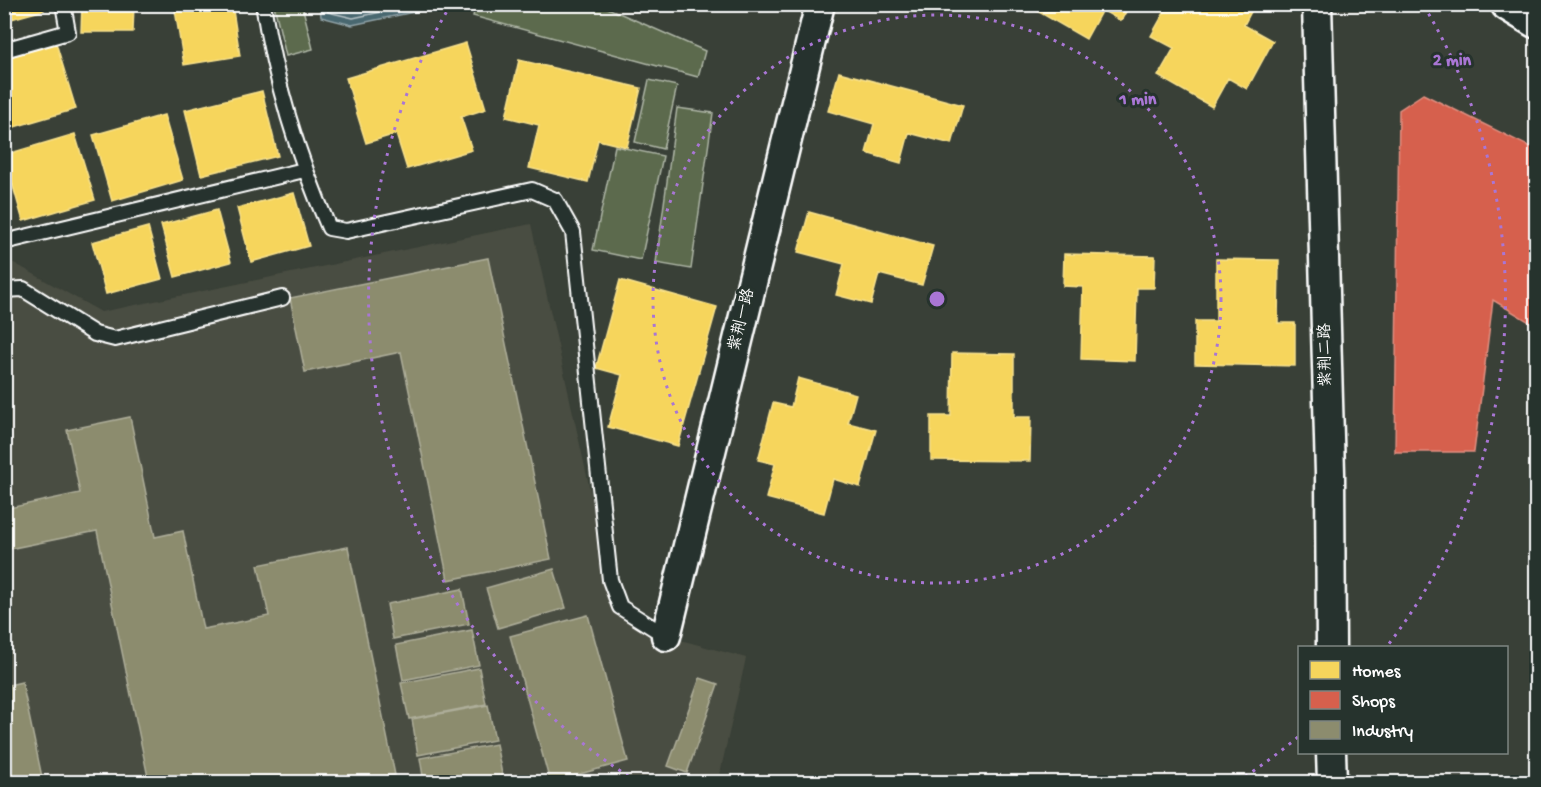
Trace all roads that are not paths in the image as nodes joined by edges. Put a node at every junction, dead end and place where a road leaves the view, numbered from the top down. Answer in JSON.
{"nodes":[{"id":1,"x":63,"y":4,"type":"edge"},
{"id":2,"x":263,"y":4,"type":"edge"},
{"id":3,"x":820,"y":4,"type":"edge"},
{"id":4,"x":1317,"y":4,"type":"edge"},
{"id":5,"x":1330,"y":4,"type":"edge"},
{"id":6,"x":1508,"y":4,"type":"edge"},
{"id":7,"x":1536,"y":21,"type":"edge"},
{"id":8,"x":4,"y":50,"type":"edge"},
{"id":9,"x":1320,"y":62,"type":"junction"},
{"id":10,"x":304,"y":170,"type":"junction"},
{"id":11,"x":4,"y":242,"type":"edge"},
{"id":12,"x":4,"y":290,"type":"edge"},
{"id":13,"x":282,"y":298,"type":"dead end"},
{"id":14,"x":666,"y":636,"type":"joint"},
{"id":15,"x":1331,"y":646,"type":"edge"},
{"id":16,"x":1331,"y":754,"type":"edge"},
{"id":17,"x":1332,"y":783,"type":"edge"}],
"edges":[{"from":1,"to":8,"type":"lane"},
{"from":2,"to":10,"type":"lane"},
{"from":3,"to":14,"type":"street","name":"紫荆一路"},
{"from":4,"to":9,"type":"street","name":"紫荆二路"},
{"from":5,"to":9,"type":"street","name":"紫荆二路"},
{"from":6,"to":7,"type":"highway"},
{"from":9,"to":15,"type":"street","name":"紫荆二路"},
{"from":10,"to":11,"type":"lane"},
{"from":10,"to":14,"type":"lane"},
{"from":12,"to":13,"type":"lane"},
{"from":16,"to":17,"type":"street"}]}
